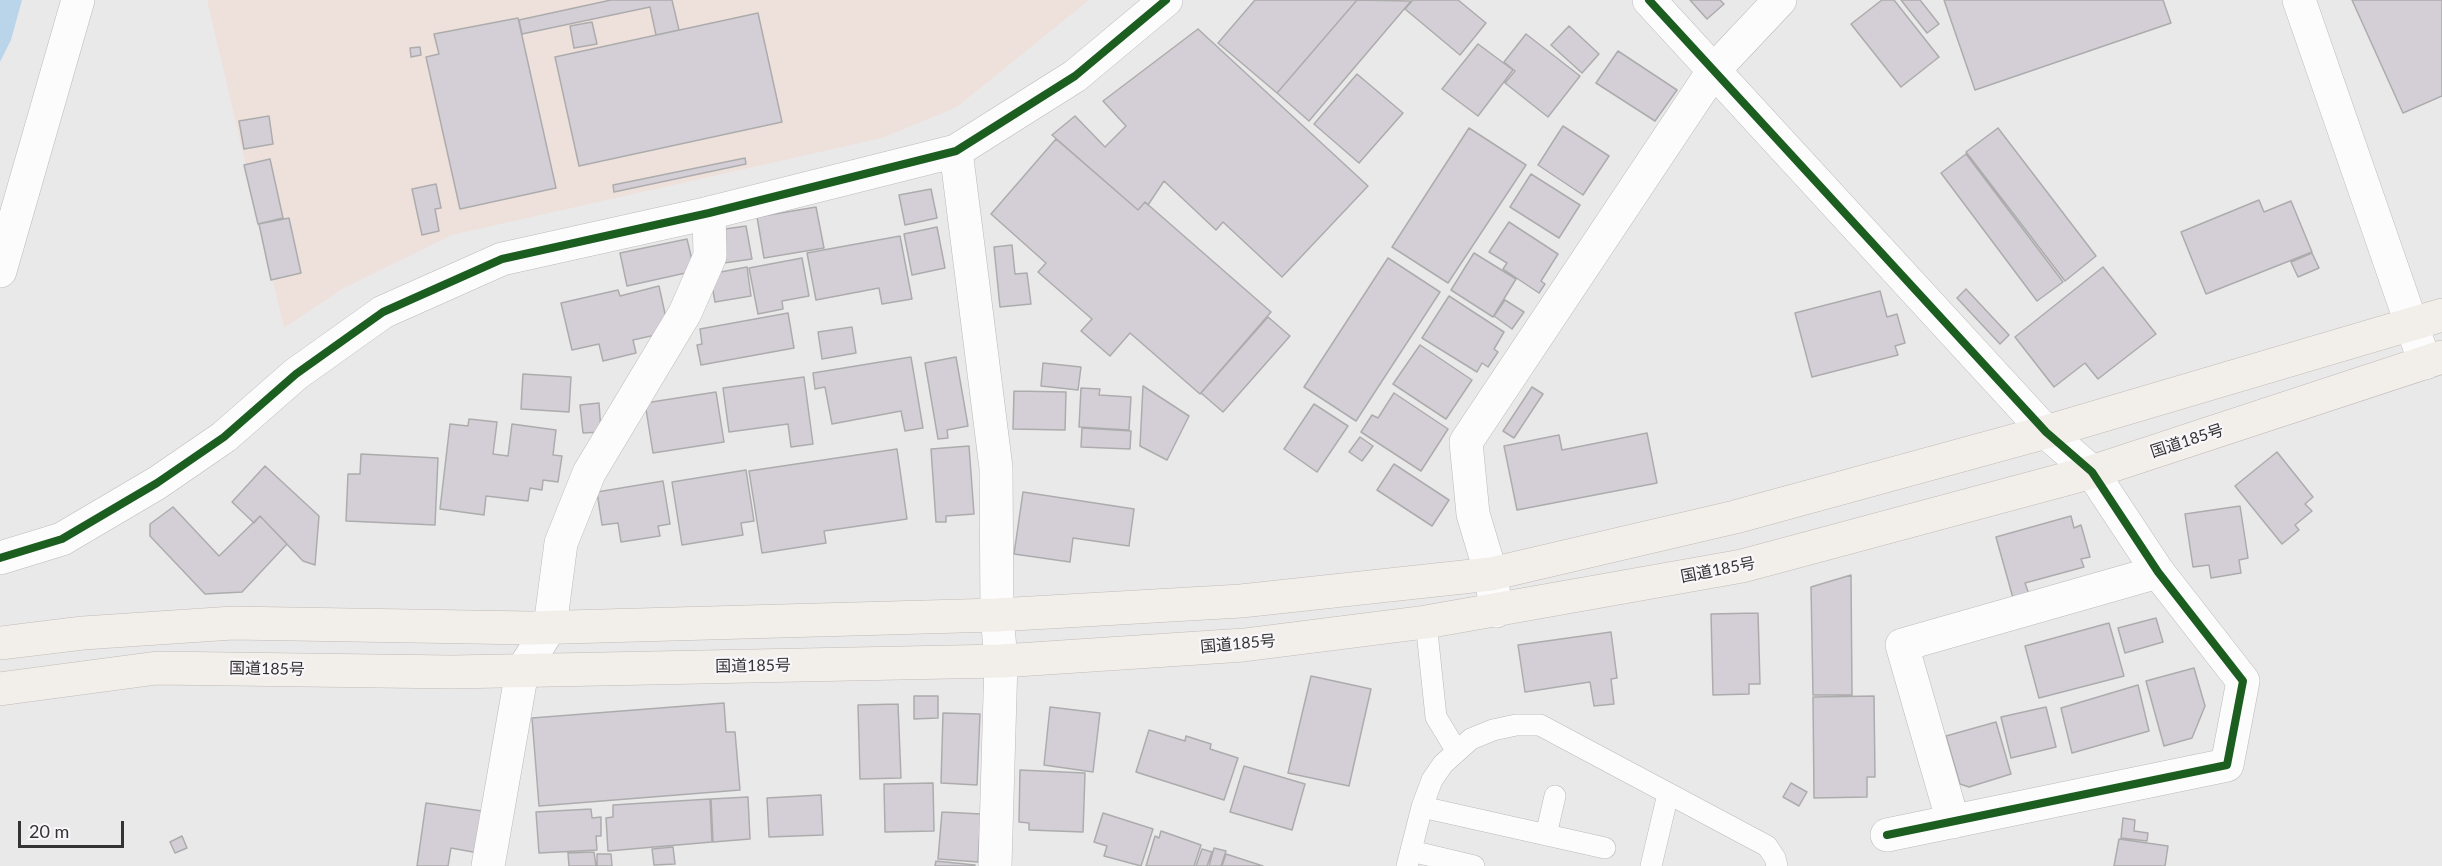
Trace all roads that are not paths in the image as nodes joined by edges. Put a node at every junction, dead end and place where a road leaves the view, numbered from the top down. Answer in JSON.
{"nodes":[{"id":1,"x":78,"y":0,"type":"edge"},
{"id":2,"x":1166,"y":0,"type":"edge"},
{"id":3,"x":1649,"y":0,"type":"edge"},
{"id":4,"x":1780,"y":0,"type":"edge"},
{"id":5,"x":2299,"y":0,"type":"edge"},
{"id":6,"x":1714,"y":70,"type":"junction"},
{"id":7,"x":956,"y":151,"type":"junction"},
{"id":8,"x":709,"y":213,"type":"junction"},
{"id":9,"x":0,"y":271,"type":"edge"},
{"id":10,"x":2442,"y":315,"type":"edge"},
{"id":11,"x":2412,"y":326,"type":"junction"},
{"id":12,"x":2433,"y":360,"type":"edge"},
{"id":13,"x":2046,"y":432,"type":"junction"},
{"id":14,"x":2092,"y":472,"type":"junction"},
{"id":15,"x":0,"y":558,"type":"edge"},
{"id":16,"x":2158,"y":572,"type":"junction"},
{"id":17,"x":1491,"y":574,"type":"junction"},
{"id":18,"x":1496,"y":611,"type":"junction"},
{"id":19,"x":997,"y":615,"type":"junction"},
{"id":20,"x":1425,"y":622,"type":"junction"},
{"id":21,"x":550,"y":627,"type":"junction"},
{"id":22,"x":0,"y":643,"type":"edge"},
{"id":23,"x":1001,"y":661,"type":"junction"},
{"id":24,"x":522,"y":671,"type":"junction"},
{"id":25,"x":0,"y":689,"type":"edge"},
{"id":26,"x":1456,"y":750,"type":"junction"},
{"id":27,"x":1668,"y":794,"type":"junction"},
{"id":28,"x":1555,"y":796,"type":"dead end"},
{"id":29,"x":1422,"y":807,"type":"junction"},
{"id":30,"x":1953,"y":822,"type":"junction"},
{"id":31,"x":1546,"y":835,"type":"junction"},
{"id":32,"x":1887,"y":835,"type":"dead end"},
{"id":33,"x":1605,"y":848,"type":"dead end"},
{"id":34,"x":1409,"y":859,"type":"edge"},
{"id":35,"x":488,"y":866,"type":"edge"},
{"id":36,"x":995,"y":866,"type":"edge"},
{"id":37,"x":1474,"y":866,"type":"edge"},
{"id":38,"x":1651,"y":866,"type":"edge"},
{"id":39,"x":1777,"y":866,"type":"edge"}],
"edges":[{"from":1,"to":9,"type":"street"},
{"from":2,"to":7,"type":"street"},
{"from":3,"to":6,"type":"street"},
{"from":4,"to":6,"type":"street"},
{"from":5,"to":11,"type":"street"},
{"from":6,"to":13,"type":"street"},
{"from":6,"to":17,"type":"street"},
{"from":7,"to":8,"type":"street"},
{"from":7,"to":19,"type":"street"},
{"from":8,"to":15,"type":"street"},
{"from":8,"to":21,"type":"street"},
{"from":10,"to":11,"type":"highway"},
{"from":11,"to":12,"type":"street"},
{"from":11,"to":13,"type":"highway"},
{"from":12,"to":14,"type":"highway","name":"国道185号"},
{"from":13,"to":14,"type":"street"},
{"from":13,"to":17,"type":"highway"},
{"from":14,"to":16,"type":"street"},
{"from":14,"to":18,"type":"highway","name":"国道185号"},
{"from":16,"to":30,"type":"street"},
{"from":16,"to":30,"type":"street"},
{"from":17,"to":18,"type":"street"},
{"from":17,"to":19,"type":"highway"},
{"from":18,"to":20,"type":"highway","name":"国道185号"},
{"from":19,"to":21,"type":"highway"},
{"from":19,"to":23,"type":"street"},
{"from":20,"to":23,"type":"highway","name":"国道185号"},
{"from":20,"to":26,"type":"lane"},
{"from":21,"to":22,"type":"highway"},
{"from":21,"to":24,"type":"street"},
{"from":23,"to":24,"type":"highway","name":"国道185号"},
{"from":23,"to":36,"type":"street"},
{"from":24,"to":25,"type":"highway","name":"国道185号"},
{"from":24,"to":35,"type":"street"},
{"from":26,"to":27,"type":"lane"},
{"from":26,"to":29,"type":"lane"},
{"from":27,"to":38,"type":"lane"},
{"from":27,"to":39,"type":"lane"},
{"from":28,"to":31,"type":"lane"},
{"from":29,"to":31,"type":"lane"},
{"from":29,"to":34,"type":"lane"},
{"from":30,"to":32,"type":"street"},
{"from":31,"to":33,"type":"lane"},
{"from":34,"to":37,"type":"lane"}]}
